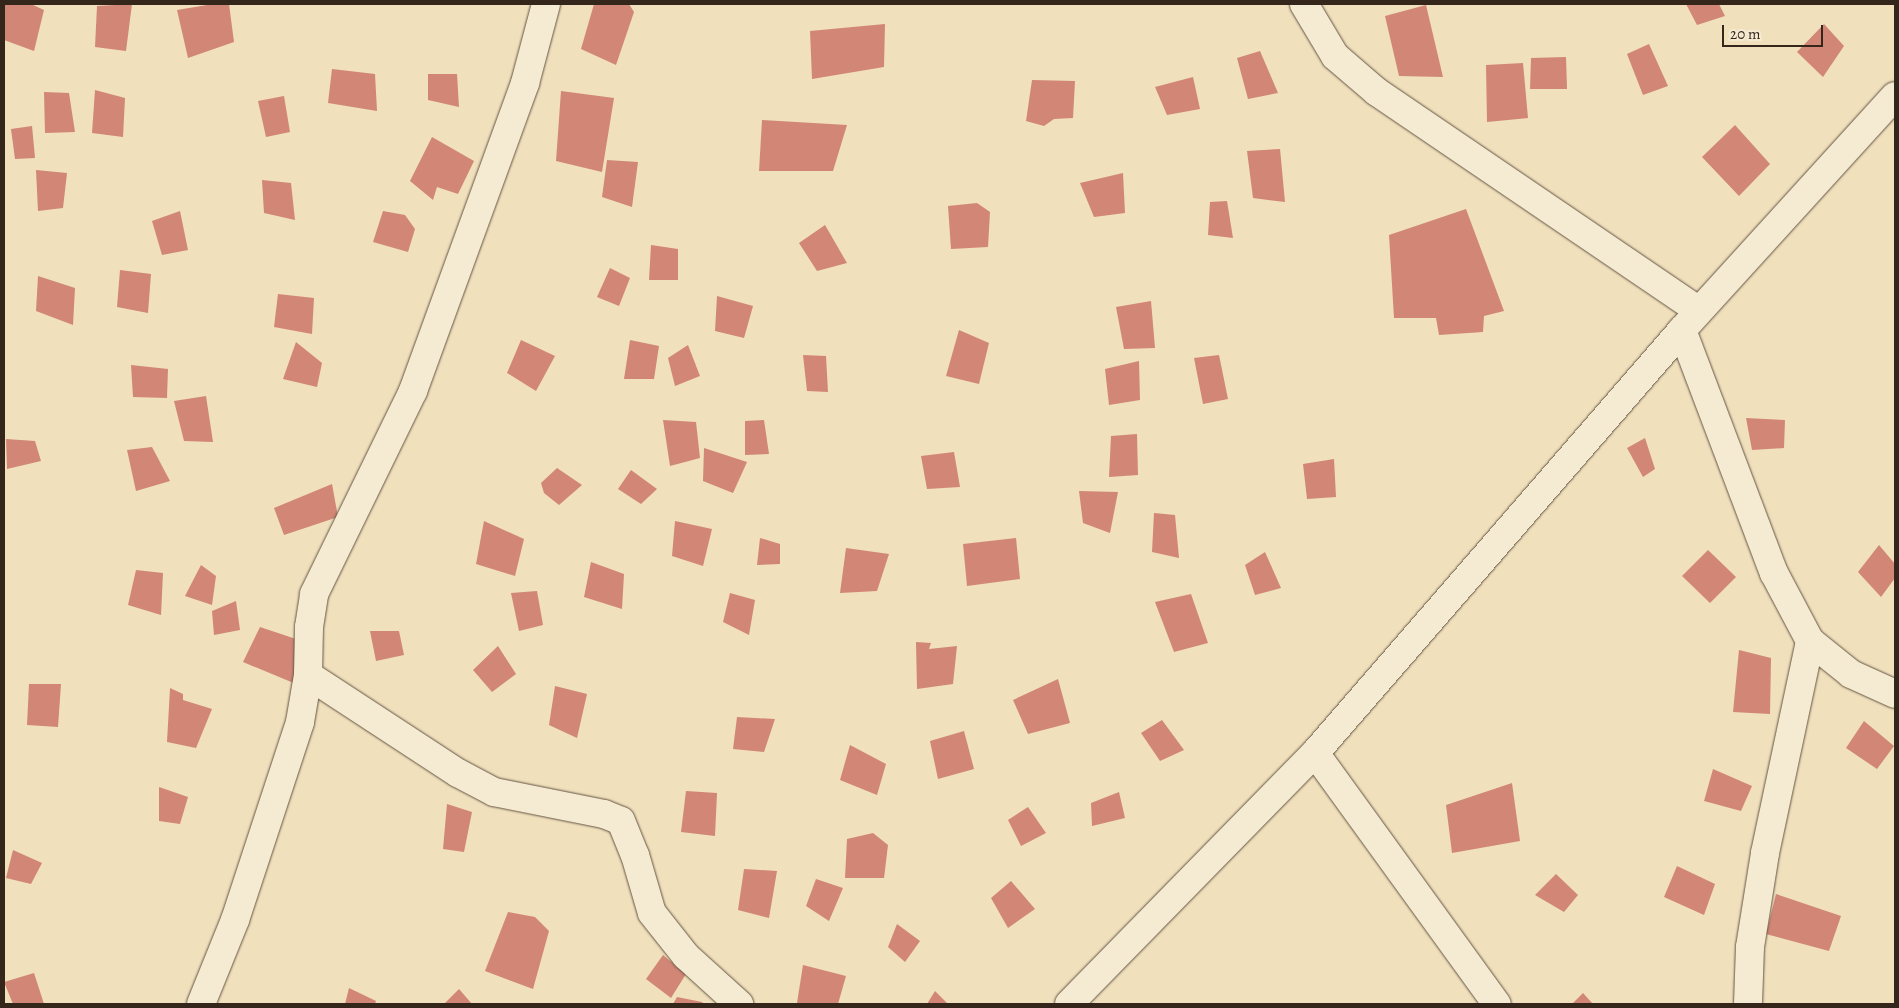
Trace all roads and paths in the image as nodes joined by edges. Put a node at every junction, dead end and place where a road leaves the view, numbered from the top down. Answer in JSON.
{"nodes":[{"id":1,"x":546,"y":4,"type":"edge"},
{"id":2,"x":1304,"y":4,"type":"edge"},
{"id":3,"x":1895,"y":96,"type":"edge"},
{"id":4,"x":1691,"y":320,"type":"junction"},
{"id":5,"x":1810,"y":641,"type":"junction"},
{"id":6,"x":308,"y":675,"type":"junction"},
{"id":7,"x":1895,"y":694,"type":"edge"},
{"id":8,"x":1315,"y":753,"type":"junction"},
{"id":9,"x":200,"y":1004,"type":"edge"},
{"id":10,"x":738,"y":1004,"type":"edge"},
{"id":11,"x":1069,"y":1004,"type":"edge"},
{"id":12,"x":1498,"y":1004,"type":"edge"},
{"id":13,"x":1748,"y":1004,"type":"edge"}],
"edges":[{"from":1,"to":6,"type":"street"},
{"from":2,"to":4,"type":"street"},
{"from":3,"to":4,"type":"street"},
{"from":4,"to":5,"type":"street"},
{"from":4,"to":8,"type":"street"},
{"from":5,"to":7,"type":"street"},
{"from":5,"to":13,"type":"street"},
{"from":6,"to":9,"type":"street"},
{"from":6,"to":10,"type":"street"},
{"from":8,"to":11,"type":"street"},
{"from":8,"to":12,"type":"street"}]}
